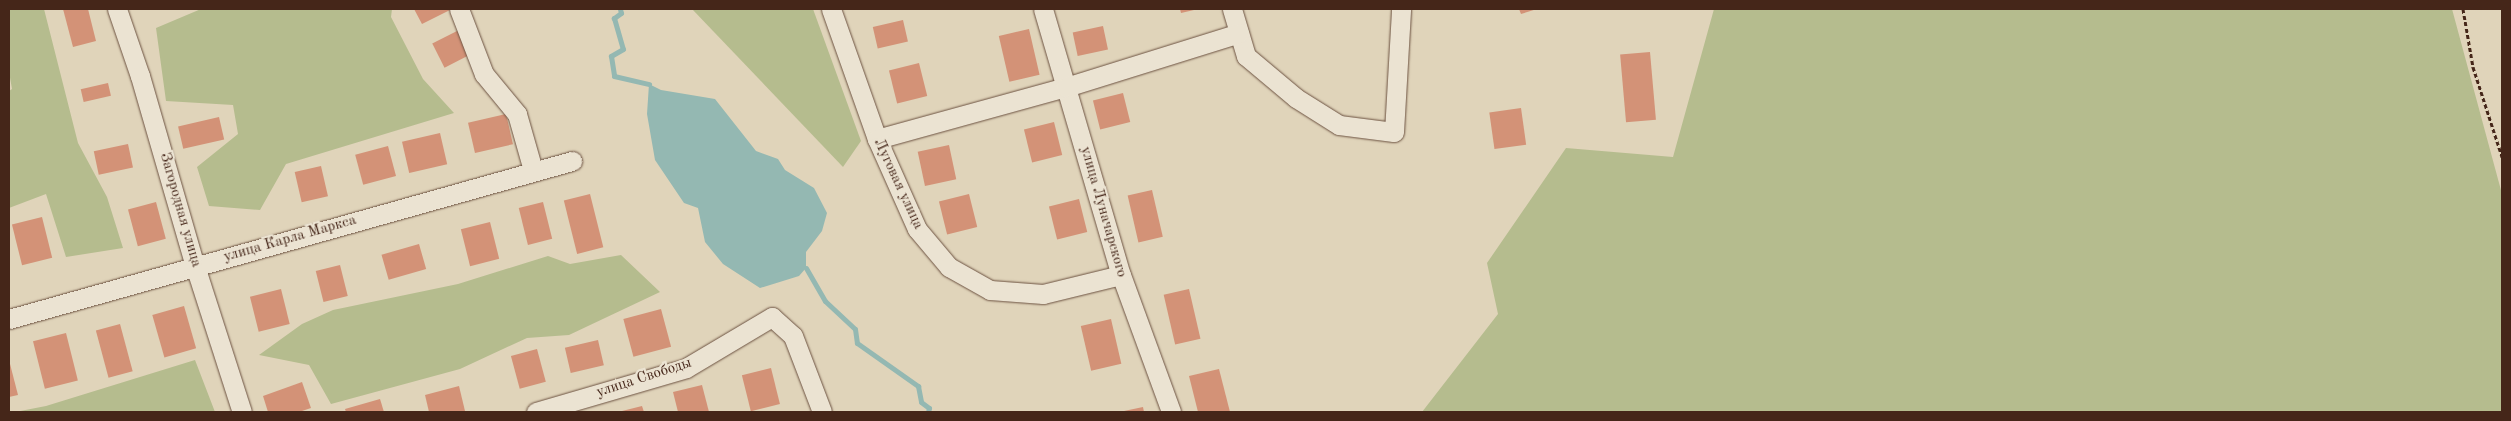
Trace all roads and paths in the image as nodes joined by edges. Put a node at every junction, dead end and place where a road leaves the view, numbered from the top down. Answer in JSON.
{"nodes":[{"id":1,"x":117,"y":9,"type":"edge"},
{"id":2,"x":459,"y":9,"type":"edge"},
{"id":3,"x":831,"y":9,"type":"edge"},
{"id":4,"x":1043,"y":9,"type":"edge"},
{"id":5,"x":1232,"y":9,"type":"edge"},
{"id":6,"x":1401,"y":9,"type":"edge"},
{"id":7,"x":2463,"y":9,"type":"edge"},
{"id":8,"x":1239,"y":33,"type":"junction"},
{"id":9,"x":1066,"y":87,"type":"junction"},
{"id":10,"x":877,"y":140,"type":"junction"},
{"id":11,"x":2502,"y":158,"type":"edge"},
{"id":12,"x":572,"y":160,"type":"dead end"},
{"id":13,"x":533,"y":170,"type":"junction"},
{"id":14,"x":195,"y":266,"type":"junction"},
{"id":15,"x":1121,"y":275,"type":"junction"},
{"id":16,"x":9,"y":319,"type":"edge"},
{"id":17,"x":242,"y":412,"type":"edge"},
{"id":18,"x":536,"y":412,"type":"edge"},
{"id":19,"x":822,"y":412,"type":"edge"},
{"id":20,"x":1170,"y":412,"type":"edge"}],
"edges":[{"from":1,"to":14,"type":"street","name":"Загородная улица"},
{"from":2,"to":13,"type":"street"},
{"from":3,"to":10,"type":"street","name":"Луговая улица"},
{"from":4,"to":9,"type":"street","name":"улица Луначарского"},
{"from":5,"to":8,"type":"street"},
{"from":6,"to":8,"type":"street"},
{"from":7,"to":11,"type":"path"},
{"from":8,"to":9,"type":"street"},
{"from":9,"to":10,"type":"street"},
{"from":9,"to":15,"type":"street","name":"улица Луначарского"},
{"from":10,"to":15,"type":"street","name":"Луговая улица"},
{"from":12,"to":13,"type":"street","name":"улица Карла Маркса"},
{"from":13,"to":14,"type":"street","name":"улица Карла Маркса"},
{"from":14,"to":16,"type":"street","name":"улица Карла Маркса"},
{"from":14,"to":17,"type":"street","name":"Загородная улица"},
{"from":15,"to":20,"type":"street","name":"улица Луначарского"},
{"from":18,"to":19,"type":"street","name":"улица Свободы"}]}
